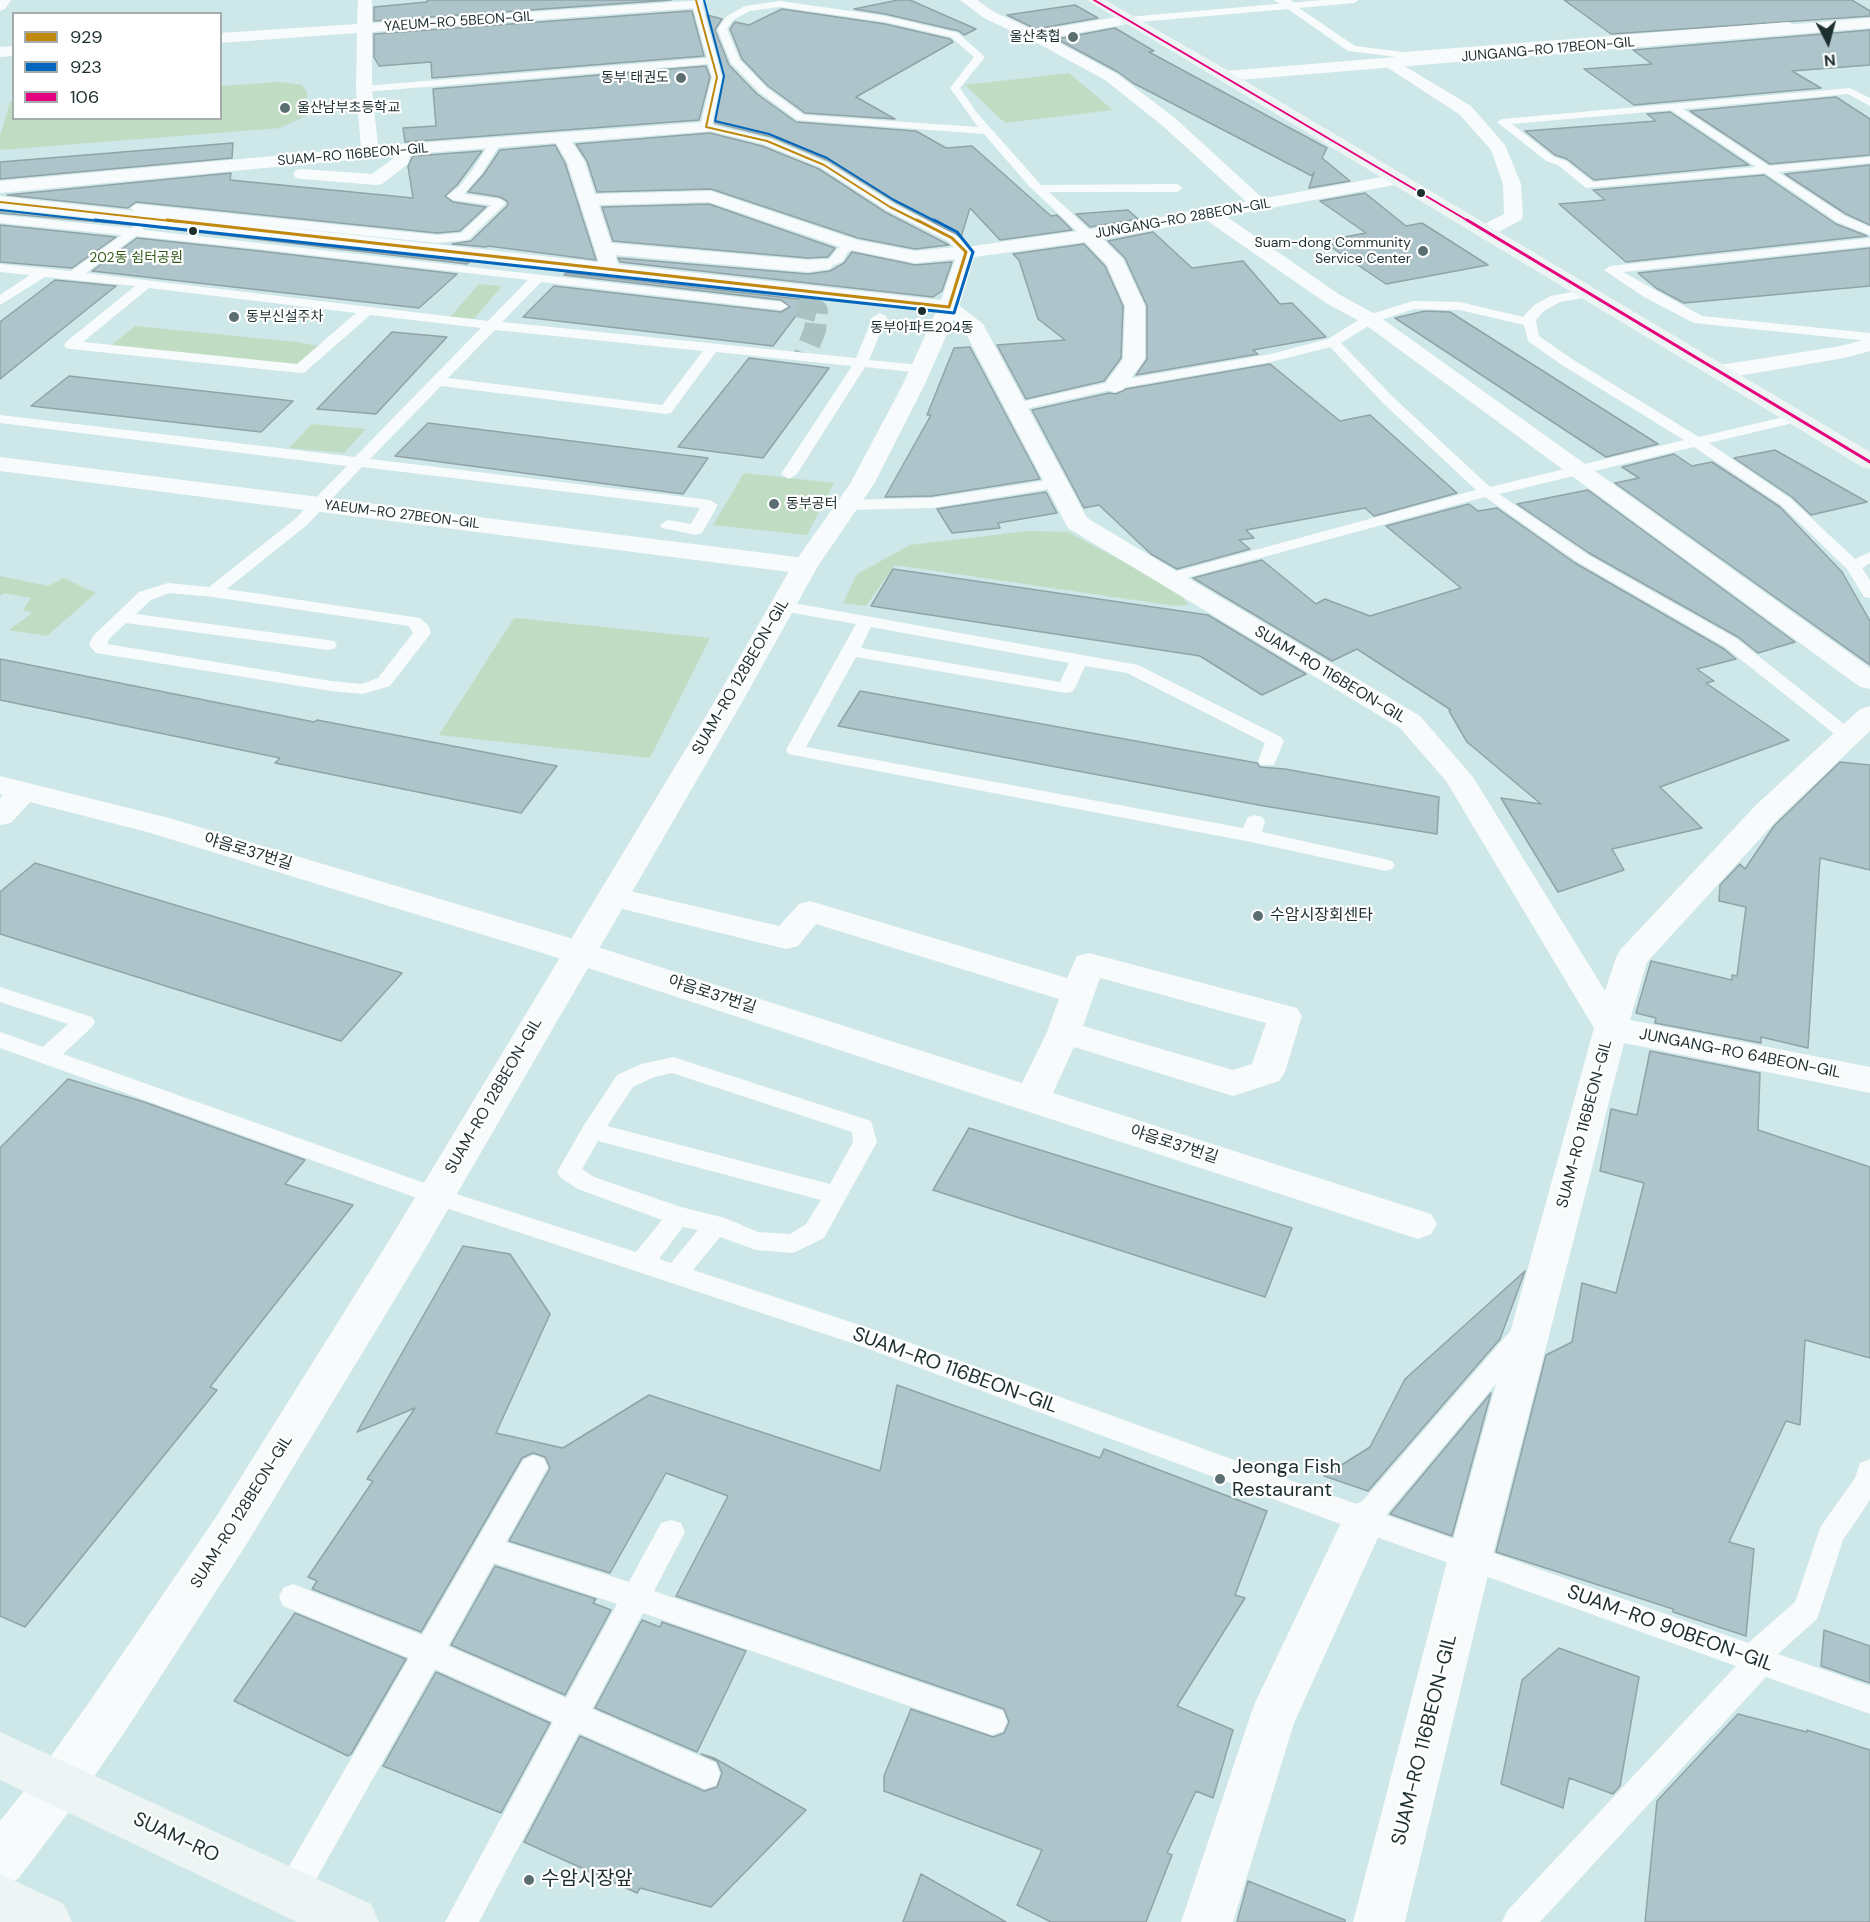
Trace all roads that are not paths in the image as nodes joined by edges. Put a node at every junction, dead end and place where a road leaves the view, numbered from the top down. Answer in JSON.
{"nodes":[{"id":1,"x":4,"y":0,"type":"edge"},
{"id":2,"x":365,"y":0,"type":"edge"},
{"id":3,"x":967,"y":0,"type":"edge"},
{"id":4,"x":1094,"y":0,"type":"edge"},
{"id":5,"x":1354,"y":0,"type":"edge"},
{"id":6,"x":697,"y":2,"type":"edge"},
{"id":7,"x":1285,"y":3,"type":"edge"},
{"id":8,"x":0,"y":6,"type":"edge"},
{"id":9,"x":1799,"y":15,"type":"dead end"},
{"id":10,"x":1128,"y":20,"type":"junction"},
{"id":11,"x":1870,"y":21,"type":"edge"},
{"id":12,"x":365,"y":29,"type":"junction"},
{"id":13,"x":1668,"y":34,"type":"junction"},
{"id":14,"x":1033,"y":36,"type":"junction"},
{"id":15,"x":222,"y":38,"type":"edge"},
{"id":16,"x":713,"y":61,"type":"junction"},
{"id":17,"x":1391,"y":63,"type":"junction"},
{"id":18,"x":1226,"y":76,"type":"junction"},
{"id":19,"x":364,"y":89,"type":"junction"},
{"id":20,"x":1870,"y":104,"type":"edge"},
{"id":21,"x":1673,"y":107,"type":"junction"},
{"id":22,"x":706,"y":127,"type":"junction"},
{"id":23,"x":987,"y":131,"type":"junction"},
{"id":24,"x":561,"y":138,"type":"junction"},
{"id":25,"x":495,"y":143,"type":"junction"},
{"id":26,"x":396,"y":150,"type":"junction"},
{"id":27,"x":370,"y":153,"type":"junction"},
{"id":28,"x":1870,"y":160,"type":"edge"},
{"id":29,"x":269,"y":166,"type":"junction"},
{"id":30,"x":1766,"y":170,"type":"junction"},
{"id":31,"x":1399,"y":179,"type":"junction"},
{"id":32,"x":0,"y":187,"type":"edge"},
{"id":33,"x":1177,"y":188,"type":"dead end"},
{"id":34,"x":1039,"y":189,"type":"junction"},
{"id":35,"x":588,"y":200,"type":"junction"},
{"id":36,"x":0,"y":202,"type":"edge"},
{"id":37,"x":1261,"y":205,"type":"junction"},
{"id":38,"x":136,"y":208,"type":"dead end"},
{"id":39,"x":1210,"y":214,"type":"junction"},
{"id":40,"x":0,"y":219,"type":"edge"},
{"id":41,"x":154,"y":219,"type":"junction"},
{"id":42,"x":134,"y":231,"type":"junction"},
{"id":43,"x":1486,"y":231,"type":"junction"},
{"id":44,"x":1870,"y":231,"type":"edge"},
{"id":45,"x":1089,"y":236,"type":"junction"},
{"id":46,"x":1870,"y":242,"type":"edge"},
{"id":47,"x":853,"y":245,"type":"junction"},
{"id":48,"x":604,"y":248,"type":"junction"},
{"id":49,"x":966,"y":252,"type":"junction"},
{"id":50,"x":823,"y":264,"type":"joint"},
{"id":51,"x":0,"y":268,"type":"edge"},
{"id":52,"x":610,"y":270,"type":"junction"},
{"id":53,"x":42,"y":273,"type":"junction"},
{"id":54,"x":74,"y":275,"type":"junction"},
{"id":55,"x":537,"y":278,"type":"junction"},
{"id":56,"x":146,"y":284,"type":"junction"},
{"id":57,"x":1588,"y":293,"type":"junction"},
{"id":58,"x":0,"y":301,"type":"edge"},
{"id":59,"x":781,"y":306,"type":"tunnel mouth"},
{"id":60,"x":949,"y":307,"type":"junction"},
{"id":61,"x":367,"y":310,"type":"junction"},
{"id":62,"x":880,"y":317,"type":"dead end"},
{"id":63,"x":1370,"y":319,"type":"junction"},
{"id":64,"x":1530,"y":323,"type":"junction"},
{"id":65,"x":491,"y":325,"type":"junction"},
{"id":66,"x":1870,"y":337,"type":"edge"},
{"id":67,"x":1333,"y":342,"type":"junction"},
{"id":68,"x":1870,"y":344,"type":"edge"},
{"id":69,"x":712,"y":348,"type":"junction"},
{"id":70,"x":861,"y":363,"type":"junction"},
{"id":71,"x":921,"y":369,"type":"junction"},
{"id":72,"x":1720,"y":372,"type":"junction"},
{"id":73,"x":436,"y":381,"type":"junction"},
{"id":74,"x":1115,"y":385,"type":"junction"},
{"id":75,"x":1016,"y":407,"type":"junction"},
{"id":76,"x":1796,"y":418,"type":"junction"},
{"id":77,"x":0,"y":419,"type":"edge"},
{"id":78,"x":1695,"y":442,"type":"junction"},
{"id":79,"x":357,"y":462,"type":"junction"},
{"id":80,"x":1870,"y":462,"type":"edge"},
{"id":81,"x":0,"y":464,"type":"edge"},
{"id":82,"x":1578,"y":470,"type":"junction"},
{"id":83,"x":789,"y":474,"type":"dead end"},
{"id":84,"x":1056,"y":483,"type":"junction"},
{"id":85,"x":1487,"y":492,"type":"junction"},
{"id":86,"x":317,"y":504,"type":"junction"},
{"id":87,"x":847,"y":505,"type":"junction"},
{"id":88,"x":668,"y":525,"type":"dead end"},
{"id":89,"x":1870,"y":557,"type":"edge"},
{"id":90,"x":805,"y":566,"type":"junction"},
{"id":91,"x":1853,"y":566,"type":"junction"},
{"id":92,"x":1169,"y":578,"type":"junction"},
{"id":93,"x":213,"y":592,"type":"junction"},
{"id":94,"x":1870,"y":593,"type":"edge"},
{"id":95,"x":782,"y":606,"type":"junction"},
{"id":96,"x":122,"y":617,"type":"junction"},
{"id":97,"x":866,"y":621,"type":"junction"},
{"id":98,"x":328,"y":645,"type":"dead end"},
{"id":99,"x":851,"y":651,"type":"junction"},
{"id":100,"x":1079,"y":659,"type":"junction"},
{"id":101,"x":1870,"y":681,"type":"edge"},
{"id":102,"x":1870,"y":715,"type":"edge"},
{"id":103,"x":1848,"y":736,"type":"junction"},
{"id":104,"x":1267,"y":761,"type":"dead end"},
{"id":105,"x":12,"y":788,"type":"edge"},
{"id":106,"x":0,"y":816,"type":"edge"},
{"id":107,"x":1385,"y":865,"type":"dead end"},
{"id":108,"x":613,"y":897,"type":"junction"},
{"id":109,"x":579,"y":952,"type":"junction"},
{"id":110,"x":1077,"y":993,"type":"junction"},
{"id":111,"x":0,"y":994,"type":"edge"},
{"id":112,"x":1611,"y":1028,"type":"junction"},
{"id":113,"x":1064,"y":1032,"type":"junction"},
{"id":114,"x":0,"y":1040,"type":"edge"},
{"id":115,"x":46,"y":1056,"type":"junction"},
{"id":116,"x":1870,"y":1080,"type":"edge"},
{"id":117,"x":1032,"y":1099,"type":"junction"},
{"id":118,"x":592,"y":1131,"type":"junction"},
{"id":119,"x":836,"y":1195,"type":"junction"},
{"id":120,"x":436,"y":1196,"type":"junction"},
{"id":121,"x":678,"y":1216,"type":"junction"},
{"id":122,"x":716,"y":1224,"type":"junction"},
{"id":123,"x":1418,"y":1224,"type":"dead end"},
{"id":124,"x":642,"y":1263,"type":"junction"},
{"id":125,"x":676,"y":1275,"type":"junction"},
{"id":126,"x":1532,"y":1324,"type":"junction"},
{"id":127,"x":534,"y":1467,"type":"dead end"},
{"id":128,"x":1870,"y":1471,"type":"edge"},
{"id":129,"x":1364,"y":1520,"type":"junction"},
{"id":130,"x":671,"y":1532,"type":"dead end"},
{"id":131,"x":488,"y":1549,"type":"junction"},
{"id":132,"x":1470,"y":1558,"type":"junction"},
{"id":133,"x":293,"y":1597,"type":"dead end"},
{"id":134,"x":635,"y":1597,"type":"junction"},
{"id":135,"x":429,"y":1652,"type":"junction"},
{"id":136,"x":1757,"y":1660,"type":"junction"},
{"id":137,"x":1870,"y":1700,"type":"edge"},
{"id":138,"x":572,"y":1717,"type":"junction"},
{"id":139,"x":992,"y":1721,"type":"dead end"},
{"id":140,"x":0,"y":1755,"type":"edge"},
{"id":141,"x":705,"y":1774,"type":"dead end"},
{"id":142,"x":60,"y":1784,"type":"junction"},
{"id":143,"x":0,"y":1861,"type":"edge"},
{"id":144,"x":291,"y":1893,"type":"junction"},
{"id":145,"x":0,"y":1899,"type":"edge"},
{"id":146,"x":46,"y":1922,"type":"edge"},
{"id":147,"x":353,"y":1922,"type":"edge"},
{"id":148,"x":461,"y":1922,"type":"edge"},
{"id":149,"x":1207,"y":1922,"type":"edge"},
{"id":150,"x":1379,"y":1922,"type":"edge"},
{"id":151,"x":1518,"y":1922,"type":"edge"}],
"edges":[{"from":1,"to":8,"type":"street"},
{"from":2,"to":12,"type":"street"},
{"from":3,"to":14,"type":"street"},
{"from":4,"to":10,"type":"main road"},
{"from":5,"to":7,"type":"lane"},
{"from":6,"to":12,"type":"street","name":"YAEUM-RO 5BEON-GIL"},
{"from":6,"to":16,"type":"lane"},
{"from":7,"to":10,"type":"lane"},
{"from":7,"to":13,"type":"lane"},
{"from":9,"to":13,"type":"lane"},
{"from":10,"to":14,"type":"street"},
{"from":10,"to":18,"type":"main road"},
{"from":11,"to":13,"type":"lane"},
{"from":11,"to":17,"type":"street","name":"JUNGANG-RO 17BEON-GIL"},
{"from":12,"to":15,"type":"street","name":"YAEUM-RO 5BEON-GIL"},
{"from":12,"to":19,"type":"street"},
{"from":14,"to":37,"type":"street"},
{"from":16,"to":19,"type":"lane"},
{"from":16,"to":22,"type":"lane"},
{"from":17,"to":18,"type":"street","name":"JUNGANG-RO 17BEON-GIL"},
{"from":17,"to":43,"type":"street"},
{"from":18,"to":31,"type":"main road"},
{"from":19,"to":27,"type":"street"},
{"from":20,"to":21,"type":"lane"},
{"from":21,"to":30,"type":"lane"},
{"from":21,"to":30,"type":"lane"},
{"from":22,"to":24,"type":"street","name":"SUAM-RO 116BEON-GIL"},
{"from":22,"to":49,"type":"lane","name":"SUAM-RO 116BEON-GIL"},
{"from":23,"to":23,"type":"lane"},
{"from":23,"to":34,"type":"lane"},
{"from":24,"to":25,"type":"street","name":"SUAM-RO 116BEON-GIL"},
{"from":24,"to":35,"type":"street"},
{"from":25,"to":26,"type":"street","name":"SUAM-RO 116BEON-GIL"},
{"from":25,"to":38,"type":"lane"},
{"from":26,"to":27,"type":"street","name":"SUAM-RO 116BEON-GIL"},
{"from":26,"to":29,"type":"street"},
{"from":27,"to":29,"type":"street","name":"SUAM-RO 116BEON-GIL"},
{"from":28,"to":30,"type":"lane"},
{"from":29,"to":32,"type":"street"},
{"from":30,"to":44,"type":"lane"},
{"from":31,"to":37,"type":"street","name":"JUNGANG-RO 28BEON-GIL"},
{"from":31,"to":43,"type":"main road"},
{"from":33,"to":34,"type":"lane"},
{"from":34,"to":45,"type":"lane"},
{"from":35,"to":47,"type":"street","name":"JUNGANG-RO 28BEON-GIL"},
{"from":35,"to":48,"type":"street"},
{"from":36,"to":41,"type":"street"},
{"from":37,"to":39,"type":"street","name":"JUNGANG-RO 28BEON-GIL"},
{"from":39,"to":45,"type":"street","name":"JUNGANG-RO 28BEON-GIL"},
{"from":39,"to":63,"type":"street"},
{"from":40,"to":42,"type":"lane"},
{"from":41,"to":42,"type":"lane"},
{"from":41,"to":52,"type":"street"},
{"from":42,"to":54,"type":"lane"},
{"from":42,"to":55,"type":"lane"},
{"from":43,"to":57,"type":"main road"},
{"from":45,"to":49,"type":"street","name":"JUNGANG-RO 28BEON-GIL"},
{"from":45,"to":74,"type":"street"},
{"from":46,"to":66,"type":"lane"},
{"from":47,"to":49,"type":"street","name":"JUNGANG-RO 28BEON-GIL"},
{"from":47,"to":50,"type":"lane"},
{"from":48,"to":50,"type":"street"},
{"from":48,"to":52,"type":"street"},
{"from":49,"to":60,"type":"street"},
{"from":51,"to":53,"type":"lane"},
{"from":52,"to":60,"type":"street"},
{"from":53,"to":54,"type":"lane"},
{"from":53,"to":58,"type":"lane"},
{"from":54,"to":56,"type":"lane"},
{"from":55,"to":59,"type":"lane"},
{"from":55,"to":65,"type":"lane"},
{"from":56,"to":61,"type":"lane"},
{"from":56,"to":61,"type":"lane"},
{"from":57,"to":64,"type":"lane"},
{"from":57,"to":72,"type":"main road"},
{"from":60,"to":71,"type":"street","name":"SUAM-RO 128BEON-GIL"},
{"from":60,"to":75,"type":"street","name":"SUAM-RO 116BEON-GIL"},
{"from":61,"to":65,"type":"lane"},
{"from":62,"to":70,"type":"lane"},
{"from":63,"to":64,"type":"lane"},
{"from":63,"to":67,"type":"lane"},
{"from":63,"to":82,"type":"street"},
{"from":64,"to":78,"type":"lane"},
{"from":65,"to":69,"type":"lane"},
{"from":65,"to":73,"type":"lane"},
{"from":67,"to":74,"type":"lane"},
{"from":67,"to":85,"type":"lane"},
{"from":68,"to":72,"type":"street"},
{"from":69,"to":70,"type":"lane"},
{"from":69,"to":73,"type":"lane"},
{"from":70,"to":71,"type":"lane"},
{"from":70,"to":83,"type":"lane"},
{"from":71,"to":87,"type":"street","name":"SUAM-RO 128BEON-GIL"},
{"from":72,"to":76,"type":"main road"},
{"from":73,"to":79,"type":"lane"},
{"from":74,"to":75,"type":"lane"},
{"from":75,"to":84,"type":"street","name":"SUAM-RO 116BEON-GIL"},
{"from":76,"to":78,"type":"lane"},
{"from":76,"to":80,"type":"main road"},
{"from":77,"to":79,"type":"lane"},
{"from":78,"to":82,"type":"lane"},
{"from":78,"to":91,"type":"lane"},
{"from":79,"to":86,"type":"lane"},
{"from":79,"to":88,"type":"lane"},
{"from":81,"to":86,"type":"street","name":"YAEUM-RO 27BEON-GIL"},
{"from":82,"to":85,"type":"lane"},
{"from":82,"to":101,"type":"street"},
{"from":84,"to":87,"type":"lane"},
{"from":84,"to":92,"type":"street","name":"SUAM-RO 116BEON-GIL"},
{"from":85,"to":92,"type":"lane"},
{"from":85,"to":103,"type":"lane"},
{"from":86,"to":90,"type":"street","name":"YAEUM-RO 27BEON-GIL"},
{"from":86,"to":93,"type":"lane"},
{"from":87,"to":90,"type":"street","name":"SUAM-RO 128BEON-GIL"},
{"from":89,"to":91,"type":"lane"},
{"from":90,"to":95,"type":"street","name":"SUAM-RO 128BEON-GIL"},
{"from":91,"to":94,"type":"lane"},
{"from":92,"to":112,"type":"street","name":"SUAM-RO 116BEON-GIL"},
{"from":93,"to":96,"type":"lane"},
{"from":93,"to":96,"type":"lane"},
{"from":95,"to":97,"type":"lane"},
{"from":95,"to":108,"type":"street","name":"SUAM-RO 128BEON-GIL"},
{"from":96,"to":98,"type":"lane"},
{"from":97,"to":99,"type":"lane"},
{"from":97,"to":100,"type":"lane"},
{"from":99,"to":100,"type":"lane"},
{"from":99,"to":107,"type":"lane"},
{"from":100,"to":104,"type":"lane"},
{"from":102,"to":103,"type":"street"},
{"from":103,"to":112,"type":"street"},
{"from":105,"to":106,"type":"street"},
{"from":105,"to":109,"type":"street","name":"야음로37번길"},
{"from":108,"to":109,"type":"street","name":"SUAM-RO 128BEON-GIL"},
{"from":108,"to":110,"type":"street"},
{"from":109,"to":117,"type":"street","name":"야음로37번길"},
{"from":109,"to":120,"type":"street","name":"SUAM-RO 128BEON-GIL"},
{"from":110,"to":113,"type":"street"},
{"from":110,"to":113,"type":"street"},
{"from":111,"to":115,"type":"lane"},
{"from":112,"to":116,"type":"street","name":"JUNGANG-RO 64BEON-GIL"},
{"from":112,"to":126,"type":"street","name":"SUAM-RO 116BEON-GIL"},
{"from":113,"to":117,"type":"street"},
{"from":114,"to":115,"type":"lane","name":"SUAM-RO 116BEON-GIL"},
{"from":115,"to":120,"type":"lane","name":"SUAM-RO 116BEON-GIL"},
{"from":117,"to":123,"type":"street","name":"야음로37번길"},
{"from":118,"to":119,"type":"lane"},
{"from":118,"to":119,"type":"lane"},
{"from":118,"to":121,"type":"lane"},
{"from":119,"to":122,"type":"lane"},
{"from":120,"to":124,"type":"lane","name":"SUAM-RO 116BEON-GIL"},
{"from":120,"to":142,"type":"street","name":"SUAM-RO 128BEON-GIL"},
{"from":121,"to":122,"type":"lane"},
{"from":121,"to":124,"type":"lane"},
{"from":122,"to":125,"type":"lane"},
{"from":124,"to":125,"type":"lane","name":"SUAM-RO 116BEON-GIL"},
{"from":125,"to":129,"type":"lane","name":"SUAM-RO 116BEON-GIL"},
{"from":126,"to":129,"type":"lane"},
{"from":126,"to":132,"type":"street","name":"SUAM-RO 116BEON-GIL"},
{"from":127,"to":131,"type":"lane"},
{"from":128,"to":136,"type":"lane"},
{"from":129,"to":132,"type":"lane","name":"SUAM-RO 116BEON-GIL"},
{"from":129,"to":149,"type":"street"},
{"from":130,"to":134,"type":"lane"},
{"from":131,"to":134,"type":"lane"},
{"from":131,"to":135,"type":"lane"},
{"from":132,"to":136,"type":"lane","name":"SUAM-RO 90BEON-GIL"},
{"from":132,"to":150,"type":"street","name":"SUAM-RO 116BEON-GIL"},
{"from":133,"to":135,"type":"lane"},
{"from":134,"to":138,"type":"lane"},
{"from":134,"to":139,"type":"lane"},
{"from":135,"to":138,"type":"lane"},
{"from":135,"to":144,"type":"lane"},
{"from":136,"to":137,"type":"lane","name":"SUAM-RO 90BEON-GIL"},
{"from":136,"to":151,"type":"lane"},
{"from":138,"to":141,"type":"lane"},
{"from":138,"to":148,"type":"lane"},
{"from":140,"to":142,"type":"main road","name":"SUAM-RO"},
{"from":142,"to":143,"type":"street","name":"SUAM-RO 128BEON-GIL"},
{"from":142,"to":144,"type":"main road","name":"SUAM-RO"},
{"from":144,"to":147,"type":"main road","name":"SUAM-RO"},
{"from":145,"to":146,"type":"main road"}]}
